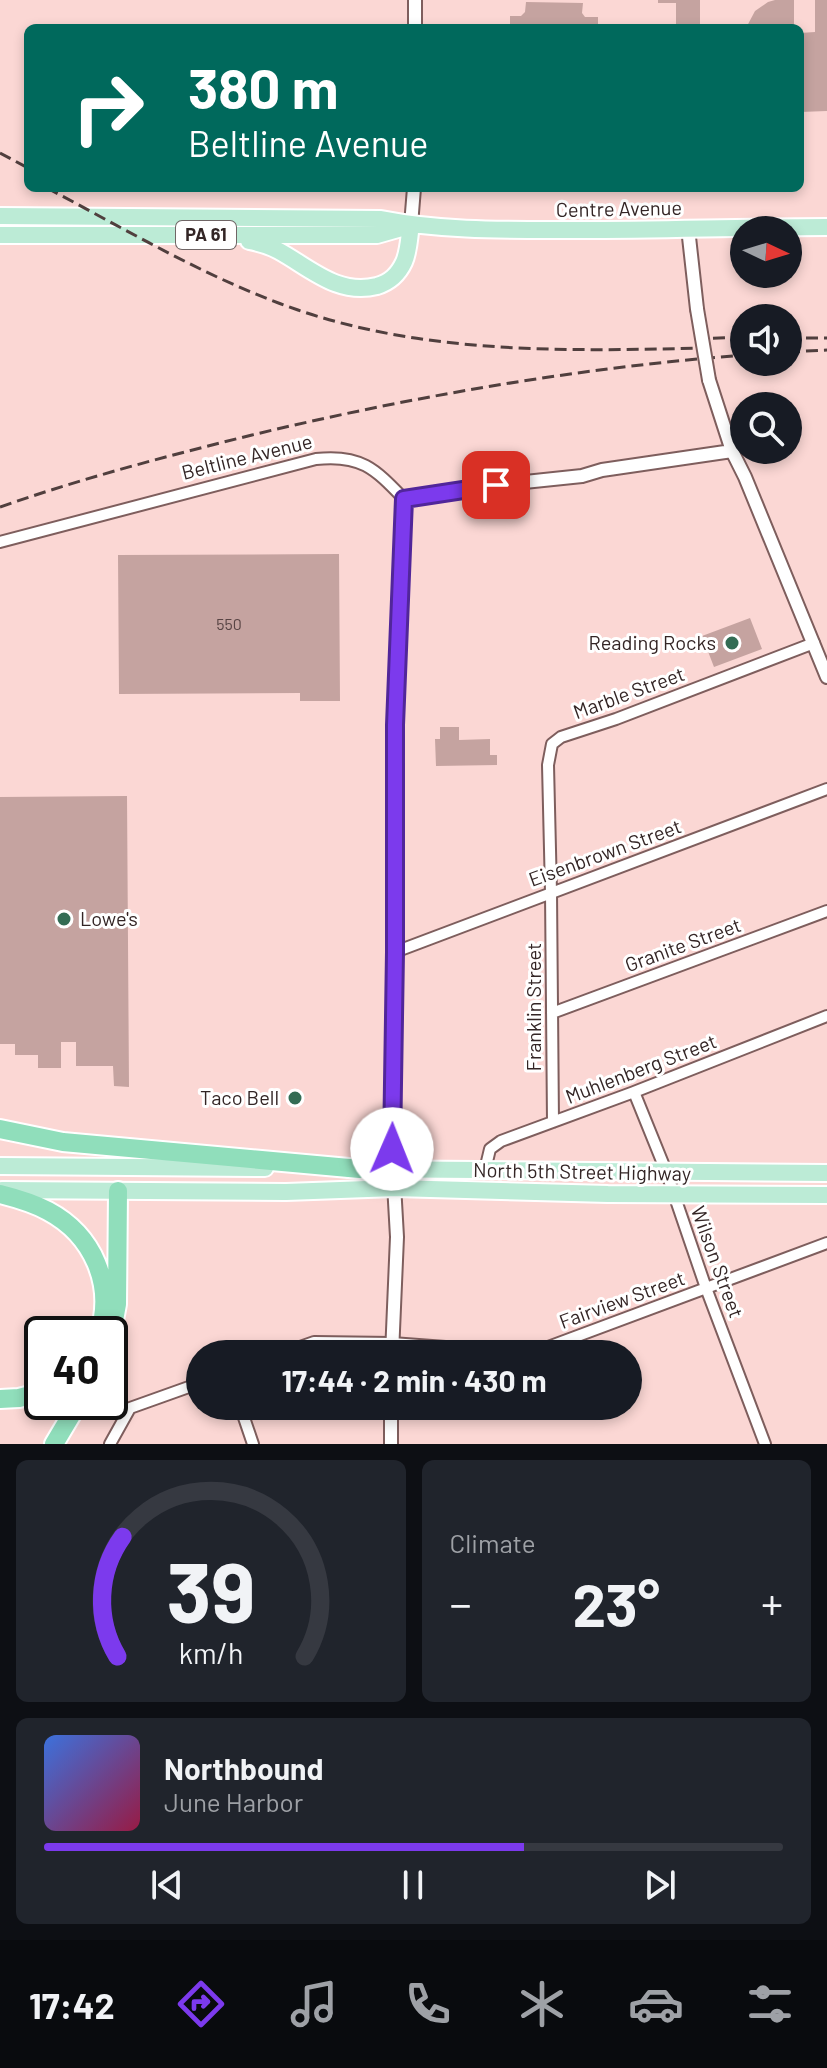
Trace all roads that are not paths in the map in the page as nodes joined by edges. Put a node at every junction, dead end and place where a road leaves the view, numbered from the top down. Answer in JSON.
{"nodes":[{"id":1,"x":415,"y":0,"type":"edge"},
{"id":2,"x":415,"y":24,"type":"edge"},
{"id":3,"x":414,"y":192,"type":"edge"},
{"id":4,"x":0,"y":216,"type":"edge"},
{"id":5,"x":411,"y":225,"type":"junction"},
{"id":6,"x":827,"y":227,"type":"edge"},
{"id":7,"x":688,"y":228,"type":"junction"},
{"id":8,"x":0,"y":235,"type":"edge"},
{"id":9,"x":220,"y":235,"type":"junction"},
{"id":10,"x":730,"y":445,"type":"edge"},
{"id":11,"x":730,"y":451,"type":"edge"},
{"id":12,"x":738,"y":464,"type":"edge"},
{"id":13,"x":404,"y":499,"type":"junction"},
{"id":14,"x":0,"y":542,"type":"edge"},
{"id":15,"x":814,"y":643,"type":"junction"},
{"id":16,"x":827,"y":677,"type":"edge"},
{"id":17,"x":827,"y":789,"type":"edge"},
{"id":18,"x":551,"y":892,"type":"junction"},
{"id":19,"x":827,"y":911,"type":"edge"},
{"id":20,"x":395,"y":952,"type":"junction"},
{"id":21,"x":552,"y":1013,"type":"junction"},
{"id":22,"x":827,"y":1016,"type":"edge"},
{"id":23,"x":634,"y":1092,"type":"junction"},
{"id":24,"x":553,"y":1122,"type":"junction"},
{"id":25,"x":0,"y":1129,"type":"edge"},
{"id":26,"x":0,"y":1166,"type":"edge"},
{"id":27,"x":108,"y":1167,"type":"junction"},
{"id":28,"x":360,"y":1169,"type":"junction"},
{"id":29,"x":394,"y":1169,"type":"junction"},
{"id":30,"x":485,"y":1170,"type":"junction"},
{"id":31,"x":666,"y":1171,"type":"junction"},
{"id":32,"x":827,"y":1173,"type":"edge"},
{"id":33,"x":395,"y":1188,"type":"junction"},
{"id":34,"x":118,"y":1191,"type":"junction"},
{"id":35,"x":0,"y":1192,"type":"edge"},
{"id":36,"x":673,"y":1193,"type":"junction"},
{"id":37,"x":827,"y":1195,"type":"edge"},
{"id":38,"x":827,"y":1243,"type":"edge"},
{"id":39,"x":706,"y":1288,"type":"junction"},
{"id":40,"x":103,"y":1316,"type":"edge"},
{"id":41,"x":115,"y":1316,"type":"edge"},
{"id":42,"x":392,"y":1340,"type":"edge"},
{"id":43,"x":562,"y":1340,"type":"edge"},
{"id":44,"x":186,"y":1388,"type":"edge"},
{"id":45,"x":24,"y":1397,"type":"edge"},
{"id":46,"x":0,"y":1399,"type":"edge"},
{"id":47,"x":68,"y":1420,"type":"edge"},
{"id":48,"x":245,"y":1420,"type":"edge"},
{"id":49,"x":391,"y":1420,"type":"edge"},
{"id":50,"x":54,"y":1444,"type":"edge"},
{"id":51,"x":110,"y":1444,"type":"edge"},
{"id":52,"x":253,"y":1444,"type":"edge"},
{"id":53,"x":391,"y":1444,"type":"edge"},
{"id":54,"x":765,"y":1444,"type":"edge"}],
"edges":[{"from":1,"to":2,"type":"street"},
{"from":3,"to":5,"type":"street"},
{"from":4,"to":5,"type":"main road","name":"Centre Avenue","number":"PA 61"},
{"from":5,"to":7,"type":"main road","name":"Centre Avenue","number":"PA 61"},
{"from":5,"to":9,"type":"main road","name":"Centre Avenue","number":"PA 61"},
{"from":5,"to":9,"type":"main road"},
{"from":6,"to":7,"type":"main road","name":"Centre Avenue","number":"PA 61"},
{"from":7,"to":10,"type":"street","bridge":true},
{"from":8,"to":9,"type":"main road","name":"Centre Avenue","number":"PA 61"},
{"from":11,"to":13,"type":"street"},
{"from":12,"to":15,"type":"street"},
{"from":13,"to":14,"type":"street","name":"Beltline Avenue"},
{"from":13,"to":20,"type":"street"},
{"from":15,"to":16,"type":"street"},
{"from":15,"to":18,"type":"street","name":"Marble Street"},
{"from":17,"to":18,"type":"street","name":"Eisenbrown Street"},
{"from":18,"to":20,"type":"street","name":"Eisenbrown Street"},
{"from":18,"to":21,"type":"street","name":"Franklin Street"},
{"from":19,"to":21,"type":"street","name":"Granite Street"},
{"from":20,"to":29,"type":"street"},
{"from":21,"to":24,"type":"street","name":"Franklin Street"},
{"from":22,"to":23,"type":"street","name":"Muhlenberg Street"},
{"from":23,"to":24,"type":"street","name":"Muhlenberg Street"},
{"from":23,"to":31,"type":"street","name":"Wilson Street"},
{"from":24,"to":30,"type":"street","name":"Muhlenberg Street"},
{"from":25,"to":28,"type":"highway"},
{"from":26,"to":27,"type":"main road","name":"North 5th Street Highway"},
{"from":27,"to":28,"type":"main road","name":"North 5th Street Highway"},
{"from":27,"to":34,"type":"main road"},
{"from":28,"to":29,"type":"main road","name":"North 5th Street Highway"},
{"from":29,"to":30,"type":"main road","name":"North 5th Street Highway"},
{"from":29,"to":33,"type":"street"},
{"from":30,"to":31,"type":"main road","name":"North 5th Street Highway"},
{"from":31,"to":32,"type":"main road","name":"North 5th Street Highway"},
{"from":31,"to":36,"type":"street","name":"Wilson Street"},
{"from":33,"to":34,"type":"main road","name":"North 5th Street Highway"},
{"from":33,"to":36,"type":"main road","name":"North 5th Street Highway"},
{"from":33,"to":42,"type":"street"},
{"from":34,"to":35,"type":"main road","name":"North 5th Street Highway"},
{"from":34,"to":41,"type":"highway"},
{"from":35,"to":40,"type":"highway"},
{"from":36,"to":37,"type":"main road","name":"North 5th Street Highway"},
{"from":36,"to":39,"type":"street","name":"Wilson Street"},
{"from":38,"to":39,"type":"street","name":"Fairview Street"},
{"from":39,"to":43,"type":"street","name":"Fairview Street"},
{"from":39,"to":54,"type":"street","name":"Wilson Street"},
{"from":44,"to":51,"type":"street"},
{"from":45,"to":46,"type":"highway"},
{"from":47,"to":50,"type":"highway"},
{"from":48,"to":52,"type":"street"},
{"from":49,"to":53,"type":"street"}]}
